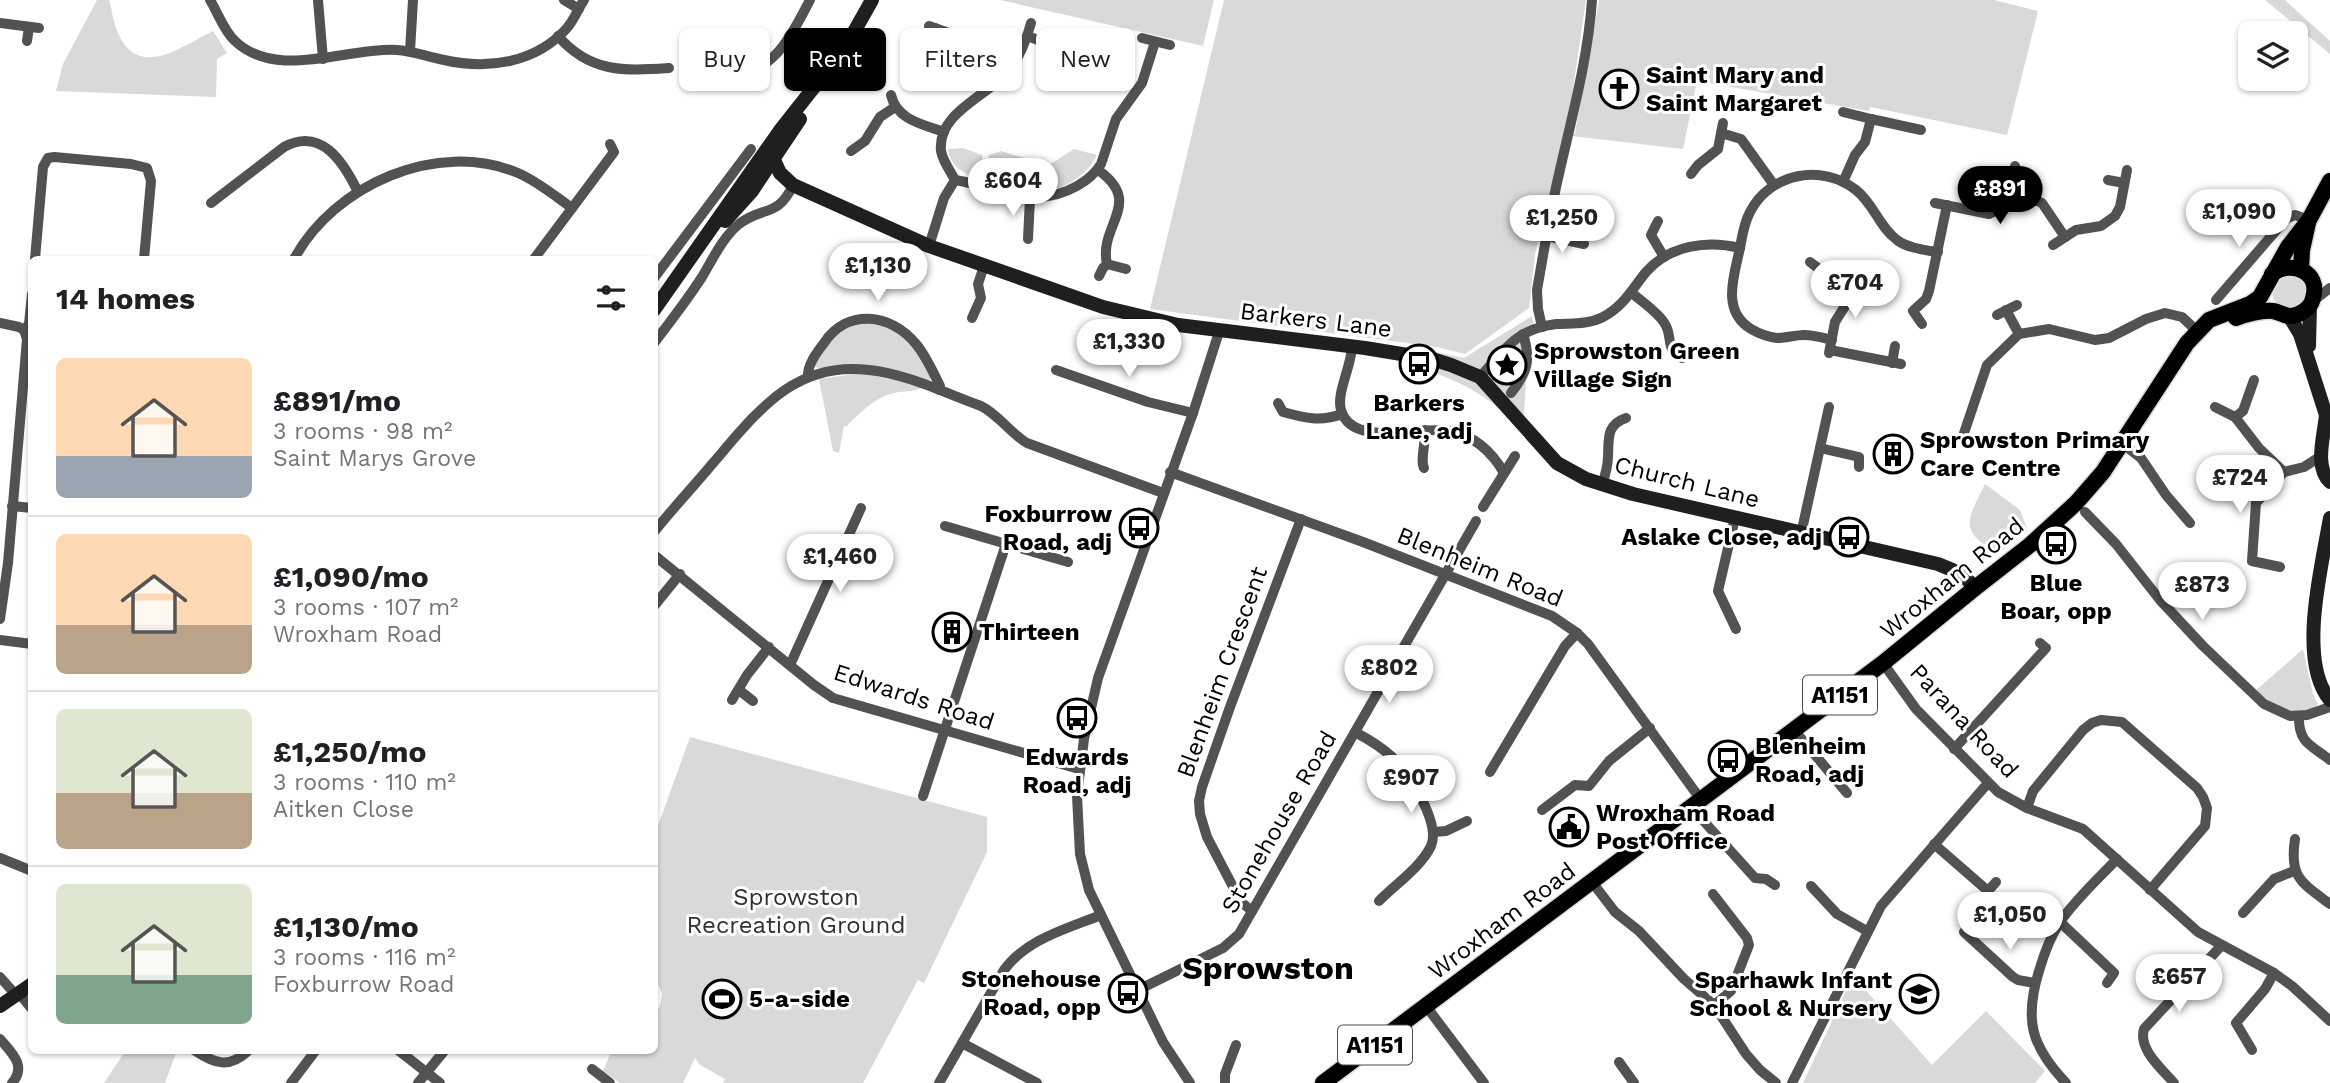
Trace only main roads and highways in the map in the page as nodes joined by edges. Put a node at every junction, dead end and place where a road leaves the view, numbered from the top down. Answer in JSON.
{"nodes":[{"id":1,"x":2330,"y":181,"type":"edge"},
{"id":2,"x":2309,"y":220,"type":"junction"},
{"id":3,"x":2305,"y":272,"type":"junction"},
{"id":4,"x":2268,"y":280,"type":"junction"},
{"id":5,"x":2282,"y":314,"type":"junction"},
{"id":6,"x":2198,"y":332,"type":"junction"},
{"id":7,"x":1323,"y":1083,"type":"edge"}],
"edges":[{"from":1,"to":2,"type":"main road","name":"Wroxham Road","number":"A1151"},
{"from":2,"to":3,"type":"main road","name":"Wroxham Road","number":"A1151"},
{"from":2,"to":4,"type":"main road","name":"Wroxham Road","number":"A1151"},
{"from":3,"to":4,"type":"main road"},
{"from":3,"to":5,"type":"main road","name":"Wroxham Road","number":"A1151"},
{"from":4,"to":5,"type":"main road"},
{"from":4,"to":6,"type":"main road","name":"Wroxham Road","number":"A1151"},
{"from":5,"to":6,"type":"main road"},
{"from":6,"to":7,"type":"main road","name":"Wroxham Road","number":"A1151"}]}
